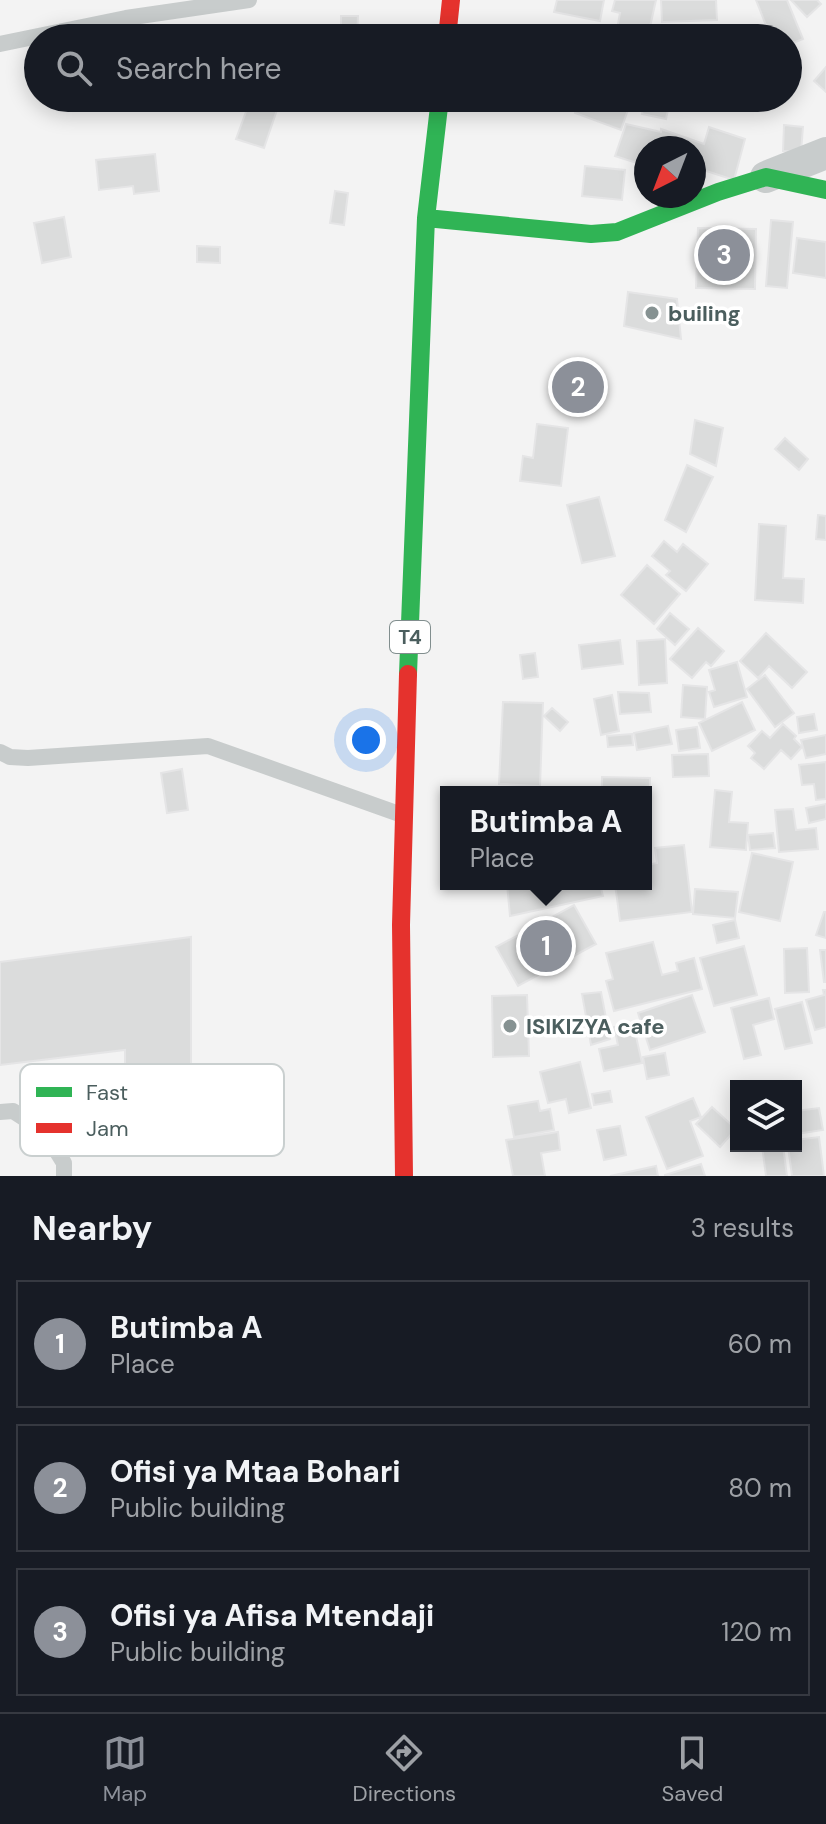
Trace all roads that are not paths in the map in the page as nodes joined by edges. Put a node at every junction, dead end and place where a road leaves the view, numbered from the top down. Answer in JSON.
{"nodes":[{"id":1,"x":249,"y":0,"type":"edge"},
{"id":2,"x":451,"y":0,"type":"edge"},
{"id":3,"x":97,"y":24,"type":"edge"},
{"id":4,"x":448,"y":24,"type":"edge"},
{"id":5,"x":24,"y":39,"type":"edge"},
{"id":6,"x":0,"y":44,"type":"edge"},
{"id":7,"x":438,"y":112,"type":"edge"},
{"id":8,"x":826,"y":153,"type":"edge"},
{"id":9,"x":766,"y":177,"type":"junction"},
{"id":10,"x":826,"y":190,"type":"edge"},
{"id":11,"x":426,"y":218,"type":"junction"},
{"id":12,"x":0,"y":752,"type":"edge"},
{"id":13,"x":403,"y":815,"type":"junction"},
{"id":14,"x":0,"y":1112,"type":"edge"},
{"id":15,"x":20,"y":1116,"type":"edge"},
{"id":16,"x":60,"y":1156,"type":"edge"},
{"id":17,"x":64,"y":1176,"type":"edge"},
{"id":18,"x":404,"y":1176,"type":"edge"}],
"edges":[{"from":1,"to":3,"type":"lane"},
{"from":2,"to":4,"type":"main road"},
{"from":5,"to":6,"type":"lane"},
{"from":7,"to":11,"type":"main road","number":"T4"},
{"from":8,"to":9,"type":"street"},
{"from":9,"to":10,"type":"main road"},
{"from":9,"to":11,"type":"main road"},
{"from":11,"to":13,"type":"main road","number":"T4"},
{"from":12,"to":13,"type":"lane"},
{"from":13,"to":18,"type":"main road","number":"T4"},
{"from":14,"to":15,"type":"lane"},
{"from":16,"to":17,"type":"lane"}]}
